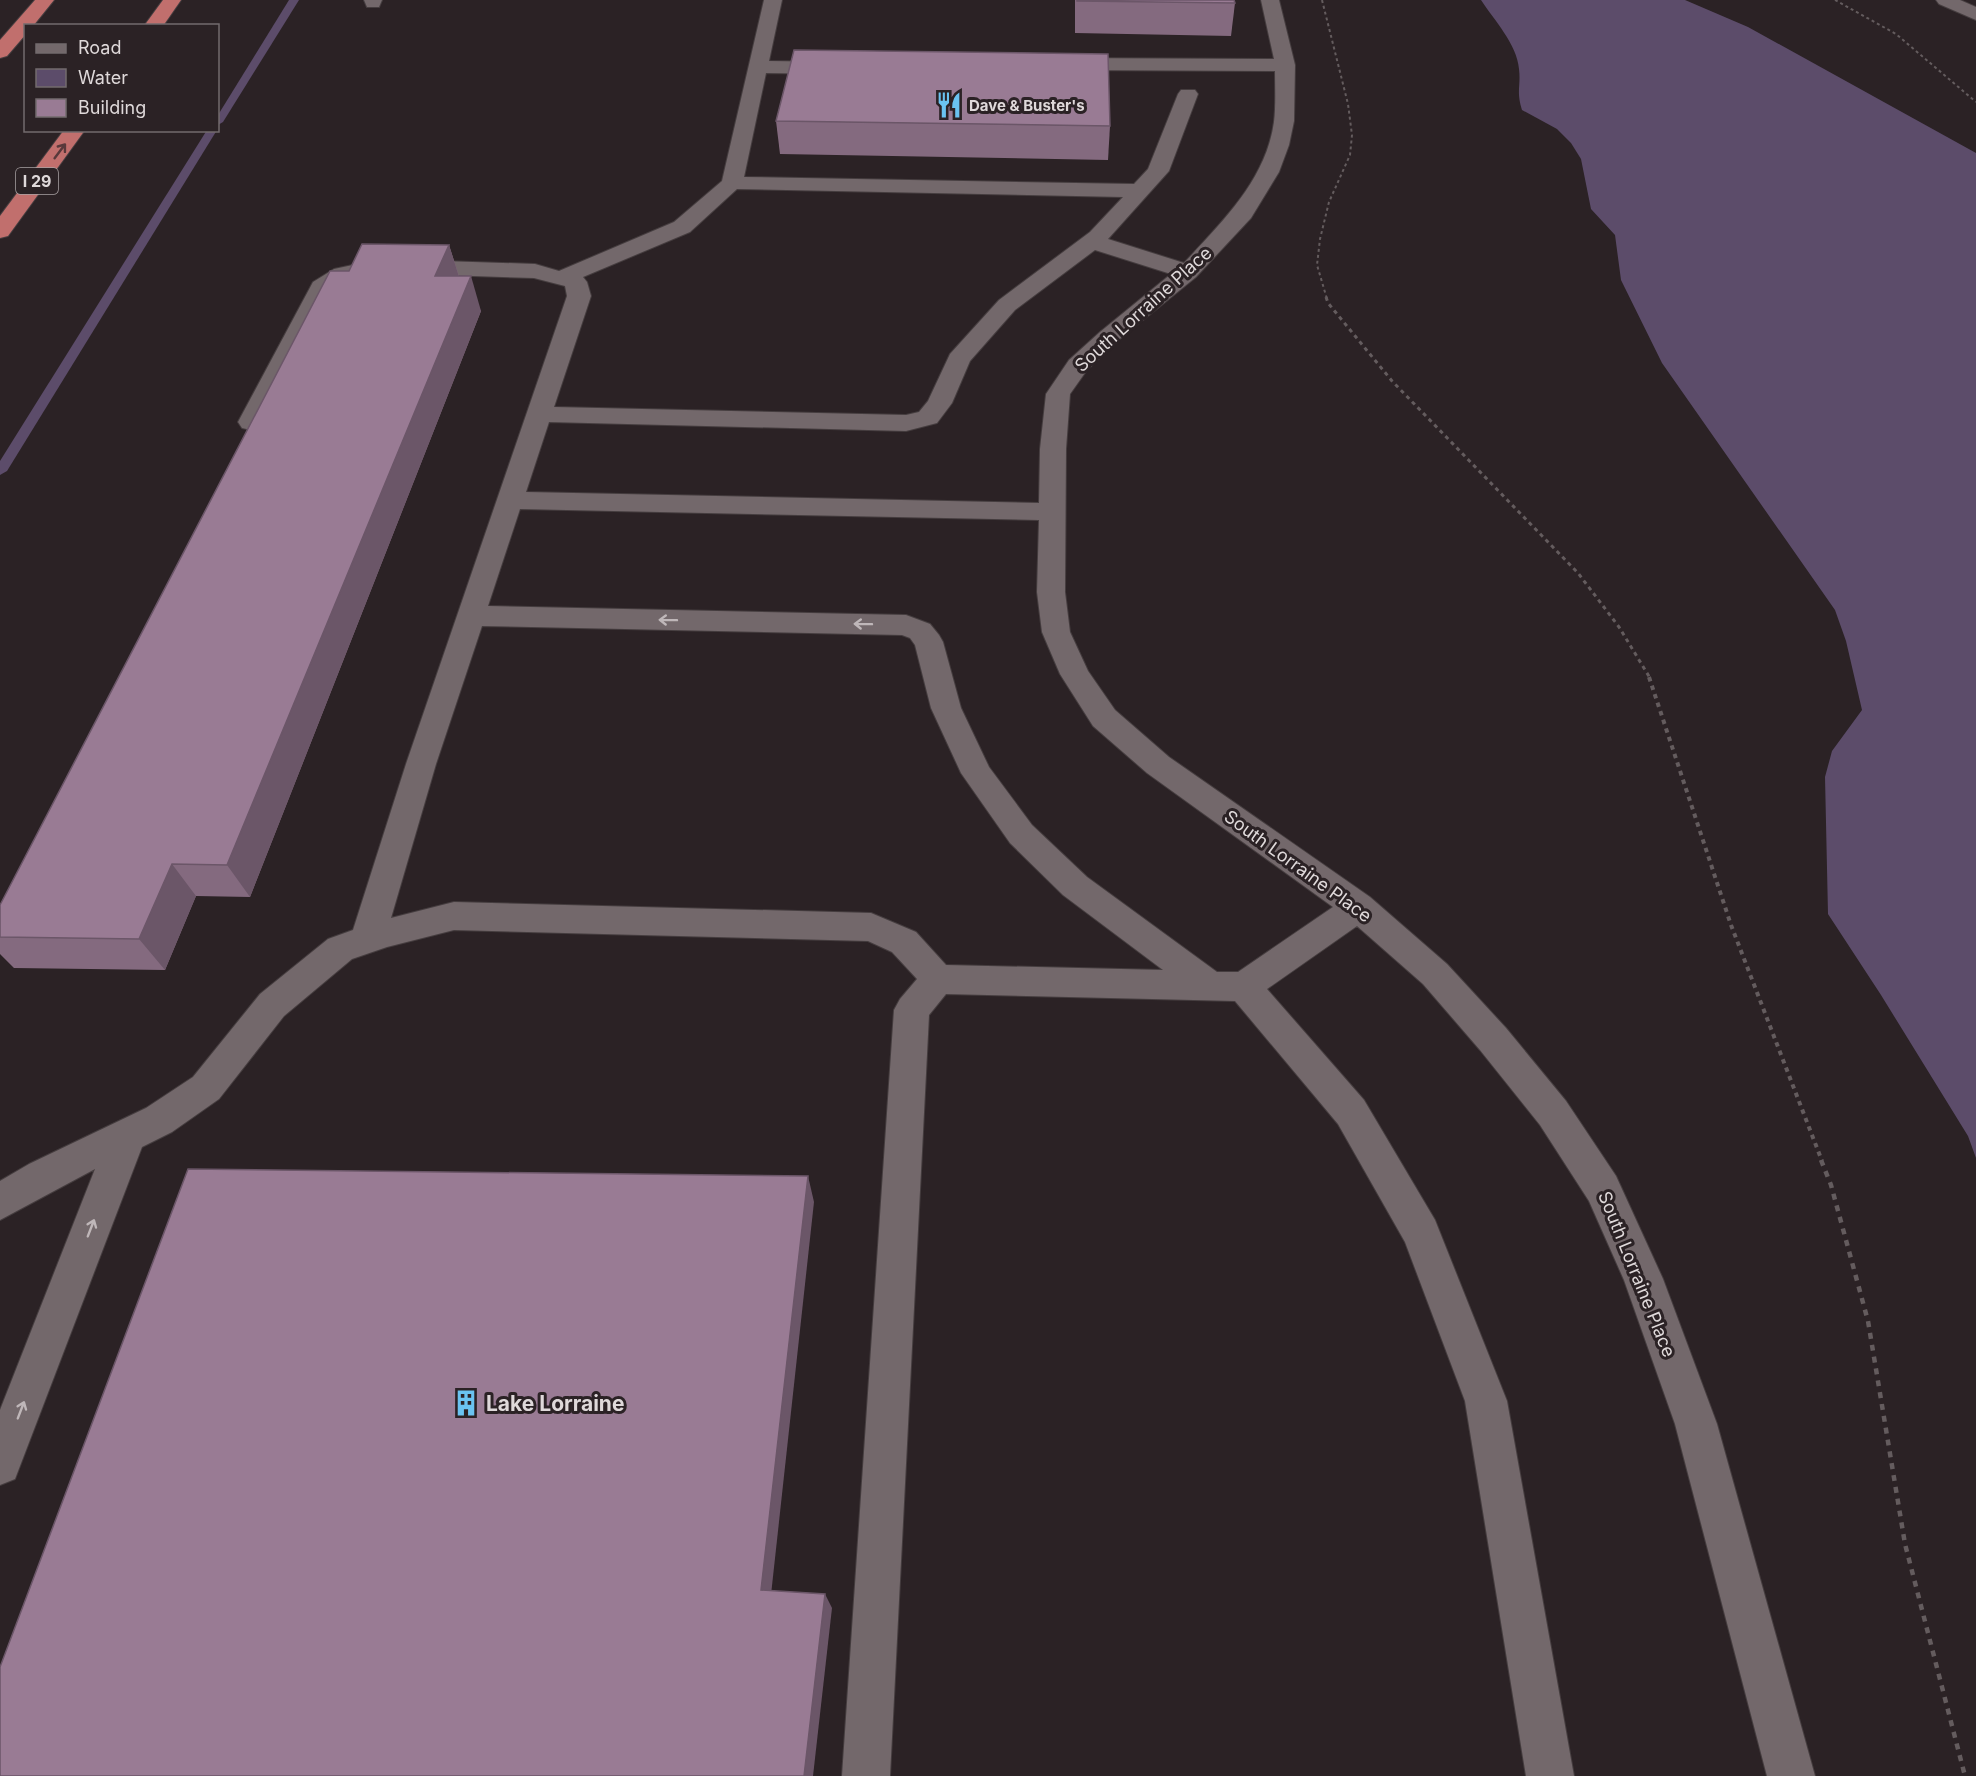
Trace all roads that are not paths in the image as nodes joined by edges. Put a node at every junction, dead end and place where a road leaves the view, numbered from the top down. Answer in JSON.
{"nodes":[{"id":1,"x":45,"y":0,"type":"edge"},
{"id":2,"x":172,"y":0,"type":"edge"},
{"id":3,"x":773,"y":0,"type":"edge"},
{"id":4,"x":1270,"y":0,"type":"edge"},
{"id":5,"x":1945,"y":0,"type":"edge"},
{"id":6,"x":1976,"y":14,"type":"edge"},
{"id":7,"x":24,"y":24,"type":"edge"},
{"id":8,"x":24,"y":24,"type":"edge"},
{"id":9,"x":154,"y":24,"type":"edge"},
{"id":10,"x":0,"y":52,"type":"edge"},
{"id":11,"x":1040,"y":65,"type":"edge"},
{"id":12,"x":1285,"y":65,"type":"junction"},
{"id":13,"x":758,"y":67,"type":"junction"},
{"id":14,"x":849,"y":68,"type":"edge"},
{"id":15,"x":1188,"y":94,"type":"dead end"},
{"id":16,"x":74,"y":132,"type":"edge"},
{"id":17,"x":732,"y":183,"type":"junction"},
{"id":18,"x":1140,"y":191,"type":"junction"},
{"id":19,"x":0,"y":231,"type":"edge"},
{"id":20,"x":1090,"y":242,"type":"junction"},
{"id":21,"x":1188,"y":272,"type":"junction"},
{"id":22,"x":561,"y":278,"type":"junction"},
{"id":23,"x":540,"y":414,"type":"junction"},
{"id":24,"x":242,"y":442,"type":"edge"},
{"id":25,"x":511,"y":500,"type":"junction"},
{"id":26,"x":1052,"y":512,"type":"junction"},
{"id":27,"x":471,"y":616,"type":"junction"},
{"id":28,"x":1358,"y":907,"type":"junction"},
{"id":29,"x":367,"y":940,"type":"junction"},
{"id":30,"x":938,"y":979,"type":"junction"},
{"id":31,"x":1227,"y":987,"type":"junction"},
{"id":32,"x":127,"y":1136,"type":"junction"},
{"id":33,"x":0,"y":1202,"type":"edge"},
{"id":34,"x":0,"y":1464,"type":"edge"},
{"id":35,"x":866,"y":1776,"type":"edge"},
{"id":36,"x":1550,"y":1776,"type":"edge"},
{"id":37,"x":1791,"y":1776,"type":"edge"}],
"edges":[{"from":1,"to":7,"type":"highway"},
{"from":2,"to":9,"type":"highway"},
{"from":3,"to":13,"type":"street"},
{"from":4,"to":12,"type":"street","name":"South Lorraine Place"},
{"from":5,"to":6,"type":"street"},
{"from":8,"to":10,"type":"highway"},
{"from":11,"to":12,"type":"street"},
{"from":12,"to":21,"type":"street","name":"South Lorraine Place"},
{"from":13,"to":14,"type":"street"},
{"from":13,"to":17,"type":"street"},
{"from":15,"to":18,"type":"street"},
{"from":19,"to":16,"type":"highway","number":"I 29","one_way":true},
{"from":17,"to":18,"type":"street"},
{"from":17,"to":22,"type":"street"},
{"from":18,"to":20,"type":"street"},
{"from":20,"to":21,"type":"street"},
{"from":20,"to":23,"type":"street"},
{"from":21,"to":26,"type":"street","name":"South Lorraine Place"},
{"from":22,"to":23,"type":"street"},
{"from":22,"to":24,"type":"street"},
{"from":23,"to":25,"type":"street"},
{"from":25,"to":26,"type":"street"},
{"from":25,"to":27,"type":"street"},
{"from":26,"to":28,"type":"street","name":"South Lorraine Place"},
{"from":27,"to":29,"type":"street"},
{"from":31,"to":27,"type":"street","one_way":true},
{"from":28,"to":31,"type":"street"},
{"from":28,"to":37,"type":"street","name":"South Lorraine Place"},
{"from":29,"to":30,"type":"street"},
{"from":29,"to":32,"type":"street"},
{"from":30,"to":31,"type":"street"},
{"from":30,"to":35,"type":"street"},
{"from":31,"to":36,"type":"street"},
{"from":32,"to":33,"type":"street"},
{"from":34,"to":32,"type":"street","one_way":true}]}
